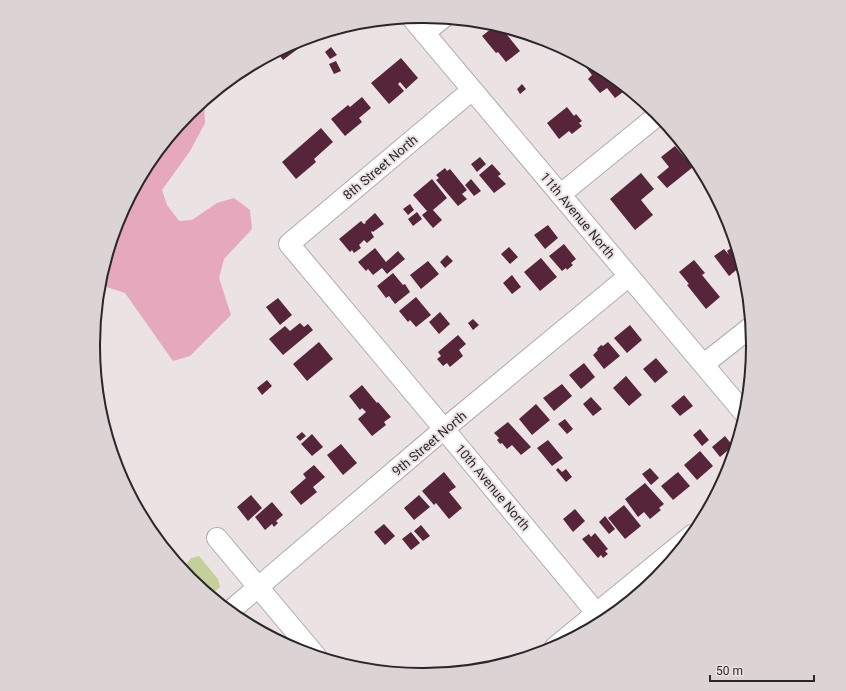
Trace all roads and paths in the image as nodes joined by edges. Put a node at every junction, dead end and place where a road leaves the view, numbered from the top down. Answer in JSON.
{"nodes":[{"id":1,"x":416,"y":23,"type":"edge"},
{"id":2,"x":436,"y":24,"type":"edge"},
{"id":3,"x":424,"y":33,"type":"junction"},
{"id":4,"x":472,"y":90,"type":"junction"},
{"id":5,"x":653,"y":119,"type":"edge"},
{"id":6,"x":561,"y":194,"type":"junction"},
{"id":7,"x":289,"y":244,"type":"joint"},
{"id":8,"x":629,"y":276,"type":"junction"},
{"id":9,"x":745,"y":331,"type":"edge"},
{"id":10,"x":704,"y":364,"type":"junction"},
{"id":11,"x":739,"y":407,"type":"edge"},
{"id":12,"x":444,"y":429,"type":"junction"},
{"id":13,"x":217,"y":538,"type":"dead end"},
{"id":14,"x":661,"y":563,"type":"edge"},
{"id":15,"x":258,"y":587,"type":"junction"},
{"id":16,"x":235,"y":607,"type":"edge"},
{"id":17,"x":612,"y":607,"type":"edge"},
{"id":18,"x":599,"y":616,"type":"edge"},
{"id":19,"x":308,"y":646,"type":"edge"}],
"edges":[{"from":1,"to":3,"type":"street","name":"11th Avenue North"},
{"from":2,"to":3,"type":"street"},
{"from":3,"to":4,"type":"street","name":"11th Avenue North"},
{"from":4,"to":6,"type":"street","name":"11th Avenue North"},
{"from":4,"to":7,"type":"street","name":"8th Street North"},
{"from":5,"to":6,"type":"street"},
{"from":6,"to":8,"type":"street","name":"11th Avenue North"},
{"from":7,"to":12,"type":"street","name":"10th Avenue North"},
{"from":8,"to":10,"type":"street","name":"11th Avenue North"},
{"from":8,"to":12,"type":"street","name":"9th Street North"},
{"from":9,"to":10,"type":"street"},
{"from":10,"to":11,"type":"street","name":"11th Avenue North"},
{"from":12,"to":15,"type":"street","name":"9th Street North"},
{"from":12,"to":18,"type":"street","name":"10th Avenue North"},
{"from":13,"to":15,"type":"street"},
{"from":14,"to":17,"type":"street"},
{"from":15,"to":16,"type":"street","name":"9th Street North"},
{"from":15,"to":19,"type":"street"}]}
